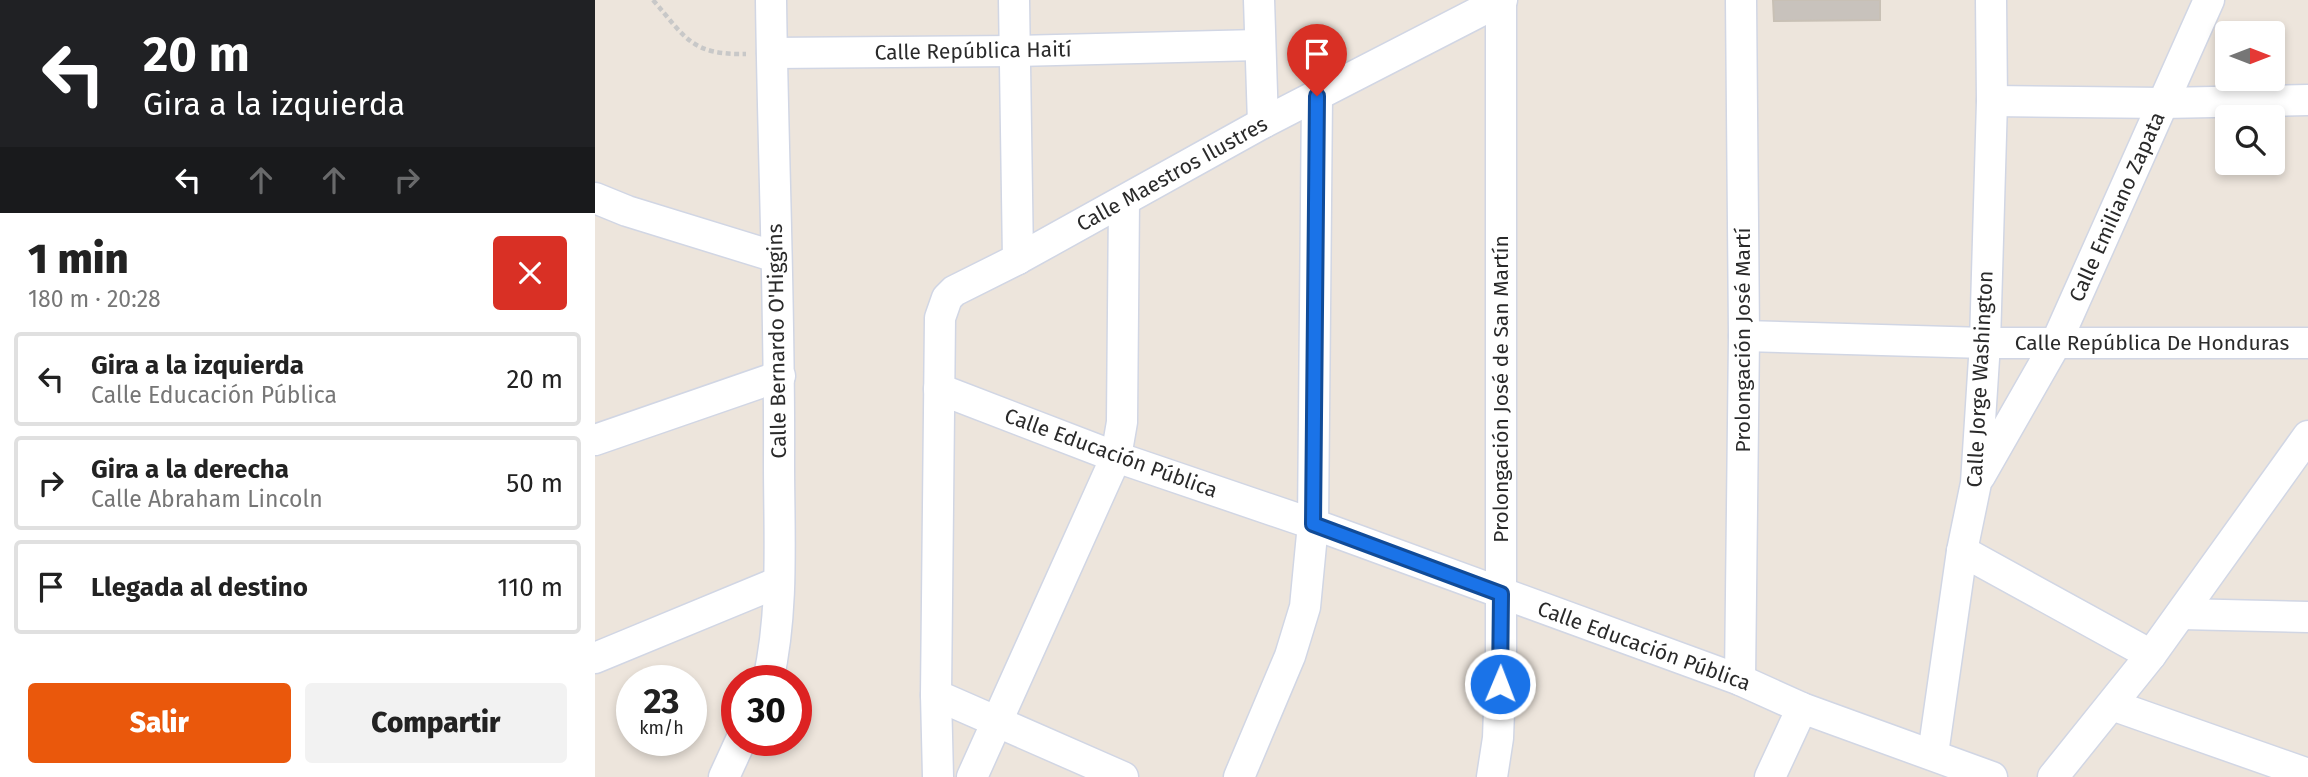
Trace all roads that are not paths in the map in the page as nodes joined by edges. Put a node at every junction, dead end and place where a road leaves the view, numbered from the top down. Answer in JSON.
{"nodes":[{"id":1,"x":771,"y":0,"type":"edge"},
{"id":2,"x":1014,"y":0,"type":"edge"},
{"id":3,"x":1259,"y":0,"type":"edge"},
{"id":4,"x":1502,"y":0,"type":"edge"},
{"id":5,"x":1741,"y":0,"type":"edge"},
{"id":6,"x":1991,"y":0,"type":"edge"},
{"id":7,"x":2209,"y":0,"type":"edge"},
{"id":8,"x":1259,"y":45,"type":"junction"},
{"id":9,"x":1015,"y":51,"type":"junction"},
{"id":10,"x":772,"y":53,"type":"junction"},
{"id":11,"x":1317,"y":96,"type":"junction"},
{"id":12,"x":2308,"y":100,"type":"edge"},
{"id":13,"x":1992,"y":101,"type":"junction"},
{"id":14,"x":2163,"y":103,"type":"junction"},
{"id":15,"x":1263,"y":123,"type":"junction"},
{"id":16,"x":595,"y":198,"type":"edge"},
{"id":17,"x":1124,"y":201,"type":"junction"},
{"id":18,"x":627,"y":211,"type":"junction"},
{"id":19,"x":595,"y":223,"type":"edge"},
{"id":20,"x":776,"y":257,"type":"junction"},
{"id":21,"x":1018,"y":259,"type":"junction"},
{"id":22,"x":1744,"y":336,"type":"junction"},
{"id":23,"x":1985,"y":343,"type":"junction"},
{"id":24,"x":2056,"y":343,"type":"junction"},
{"id":25,"x":2308,"y":343,"type":"edge"},
{"id":26,"x":780,"y":376,"type":"junction"},
{"id":27,"x":939,"y":389,"type":"junction"},
{"id":28,"x":2308,"y":436,"type":"edge"},
{"id":29,"x":595,"y":440,"type":"edge"},
{"id":30,"x":1115,"y":457,"type":"junction"},
{"id":31,"x":1976,"y":483,"type":"junction"},
{"id":32,"x":1313,"y":524,"type":"junction"},
{"id":33,"x":1962,"y":551,"type":"junction"},
{"id":34,"x":779,"y":582,"type":"junction"},
{"id":35,"x":1501,"y":594,"type":"junction"},
{"id":36,"x":2181,"y":614,"type":"junction"},
{"id":37,"x":2308,"y":617,"type":"edge"},
{"id":38,"x":2151,"y":655,"type":"junction"},
{"id":39,"x":595,"y":658,"type":"edge"},
{"id":40,"x":771,"y":665,"type":"edge"},
{"id":41,"x":1740,"y":680,"type":"junction"},
{"id":42,"x":936,"y":695,"type":"junction"},
{"id":43,"x":2112,"y":705,"type":"junction"},
{"id":44,"x":1803,"y":708,"type":"junction"},
{"id":45,"x":997,"y":722,"type":"junction"},
{"id":46,"x":1933,"y":754,"type":"junction"},
{"id":47,"x":734,"y":756,"type":"edge"},
{"id":48,"x":2304,"y":770,"type":"edge"},
{"id":49,"x":724,"y":777,"type":"edge"},
{"id":50,"x":938,"y":777,"type":"edge"},
{"id":51,"x":972,"y":777,"type":"edge"},
{"id":52,"x":1123,"y":777,"type":"edge"},
{"id":53,"x":1239,"y":777,"type":"edge"},
{"id":54,"x":1492,"y":777,"type":"edge"},
{"id":55,"x":1770,"y":777,"type":"edge"},
{"id":56,"x":1992,"y":777,"type":"edge"},
{"id":57,"x":2053,"y":777,"type":"edge"}],
"edges":[{"from":1,"to":10,"type":"street","name":"Calle Bernardo O'Higgins"},
{"from":2,"to":9,"type":"street"},
{"from":3,"to":8,"type":"street"},
{"from":4,"to":11,"type":"street","name":"Calle Maestros Ilustres"},
{"from":4,"to":35,"type":"street","name":"Prolongación José de San Martín"},
{"from":5,"to":22,"type":"street","name":"Prolongación José Martí"},
{"from":6,"to":13,"type":"street","name":"Calle Jorge Washington"},
{"from":7,"to":14,"type":"street","name":"Calle Emiliano Zapata"},
{"from":8,"to":9,"type":"street","name":"Calle República Haití"},
{"from":8,"to":15,"type":"street"},
{"from":9,"to":10,"type":"street","name":"Calle República Haití"},
{"from":9,"to":21,"type":"street"},
{"from":10,"to":20,"type":"street","name":"Calle Bernardo O'Higgins"},
{"from":11,"to":15,"type":"street","name":"Calle Maestros Ilustres"},
{"from":11,"to":32,"type":"street"},
{"from":12,"to":14,"type":"street"},
{"from":13,"to":14,"type":"street"},
{"from":13,"to":23,"type":"street","name":"Calle Jorge Washington"},
{"from":14,"to":24,"type":"street","name":"Calle Emiliano Zapata"},
{"from":15,"to":17,"type":"street","name":"Calle Maestros Ilustres"},
{"from":16,"to":18,"type":"street"},
{"from":17,"to":21,"type":"street","name":"Calle Maestros Ilustres"},
{"from":17,"to":30,"type":"street"},
{"from":18,"to":19,"type":"street"},
{"from":18,"to":20,"type":"street"},
{"from":20,"to":26,"type":"street","name":"Calle Bernardo O'Higgins"},
{"from":21,"to":27,"type":"street","name":"Calle Maestros Ilustres"},
{"from":22,"to":23,"type":"street","name":"Calle República De Honduras"},
{"from":22,"to":41,"type":"street","name":"Prolongación José Martí"},
{"from":23,"to":24,"type":"street","name":"Calle República De Honduras"},
{"from":23,"to":31,"type":"street","name":"Calle Jorge Washington"},
{"from":24,"to":25,"type":"street","name":"Calle República De Honduras"},
{"from":24,"to":31,"type":"street","name":"Calle Emiliano Zapata"},
{"from":26,"to":29,"type":"street"},
{"from":26,"to":34,"type":"street","name":"Calle Bernardo O'Higgins"},
{"from":27,"to":30,"type":"street","name":"Calle Educación Pública"},
{"from":27,"to":42,"type":"street"},
{"from":28,"to":36,"type":"street"},
{"from":30,"to":32,"type":"street","name":"Calle Educación Pública"},
{"from":30,"to":45,"type":"street"},
{"from":31,"to":33,"type":"street","name":"Calle Jorge Washington"},
{"from":32,"to":35,"type":"street","name":"Calle Educación Pública"},
{"from":32,"to":53,"type":"street"},
{"from":33,"to":38,"type":"street"},
{"from":33,"to":46,"type":"street","name":"Calle Jorge Washington"},
{"from":34,"to":39,"type":"street"},
{"from":34,"to":40,"type":"street","name":"Calle Bernardo O'Higgins"},
{"from":35,"to":41,"type":"street","name":"Calle Educación Pública"},
{"from":35,"to":54,"type":"street","name":"Prolongación José de San Martín"},
{"from":36,"to":37,"type":"street"},
{"from":36,"to":38,"type":"street"},
{"from":38,"to":43,"type":"street"},
{"from":41,"to":44,"type":"street","name":"Calle Educación Pública"},
{"from":42,"to":45,"type":"street"},
{"from":42,"to":50,"type":"street"},
{"from":43,"to":48,"type":"street"},
{"from":43,"to":57,"type":"street"},
{"from":44,"to":46,"type":"street","name":"Calle Educación Pública"},
{"from":44,"to":55,"type":"street"},
{"from":45,"to":51,"type":"street"},
{"from":45,"to":52,"type":"street"},
{"from":46,"to":56,"type":"street","name":"Calle Educación Pública"},
{"from":47,"to":49,"type":"street"}]}
